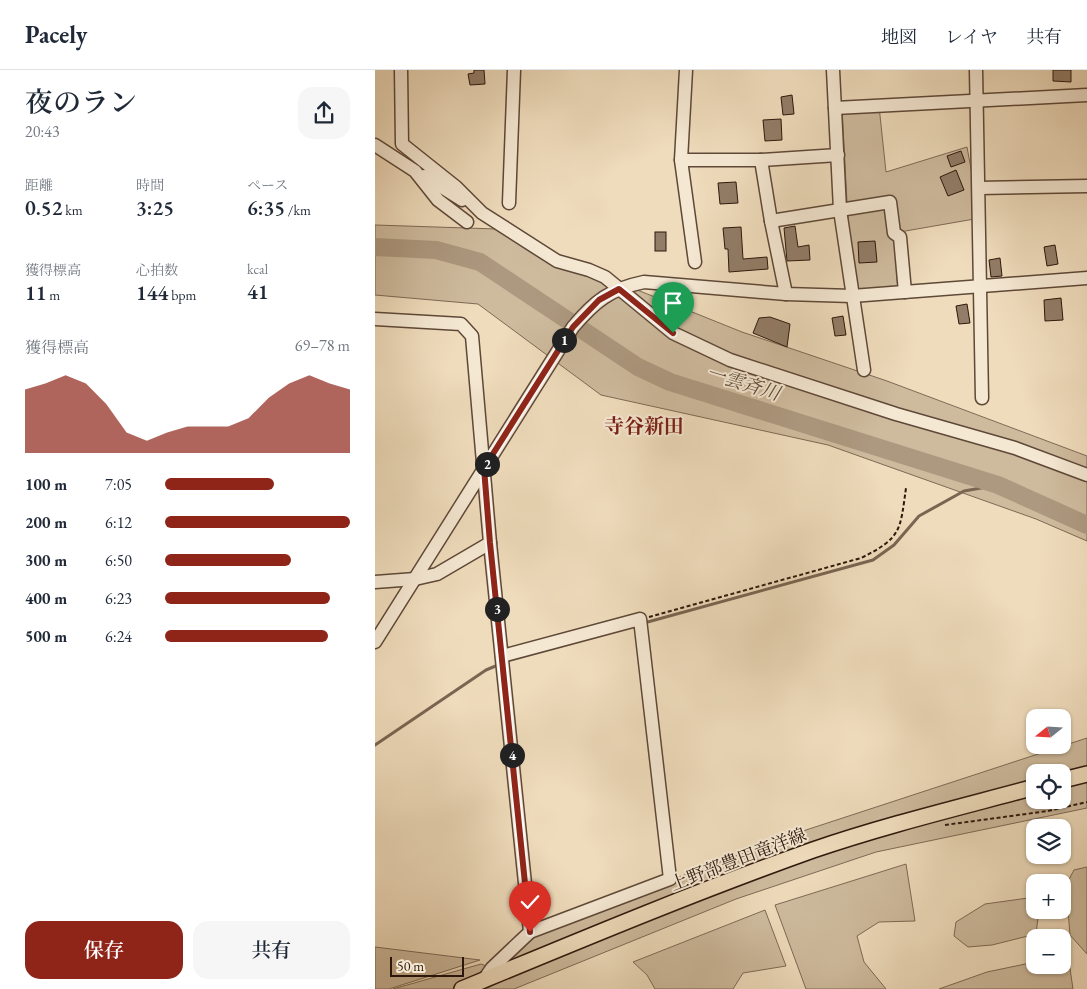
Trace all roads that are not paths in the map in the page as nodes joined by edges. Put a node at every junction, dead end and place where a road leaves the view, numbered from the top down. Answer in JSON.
{"nodes":[{"id":1,"x":401,"y":70,"type":"edge"},
{"id":2,"x":514,"y":70,"type":"edge"},
{"id":3,"x":686,"y":70,"type":"edge"},
{"id":4,"x":833,"y":70,"type":"edge"},
{"id":5,"x":976,"y":70,"type":"edge"},
{"id":6,"x":1087,"y":95,"type":"edge"},
{"id":7,"x":977,"y":100,"type":"junction"},
{"id":8,"x":835,"y":108,"type":"junction"},
{"id":9,"x":375,"y":145,"type":"edge"},
{"id":10,"x":838,"y":155,"type":"junction"},
{"id":11,"x":681,"y":160,"type":"junction"},
{"id":12,"x":761,"y":160,"type":"junction"},
{"id":13,"x":415,"y":171,"type":"junction"},
{"id":14,"x":1087,"y":186,"type":"edge"},
{"id":15,"x":979,"y":188,"type":"junction"},
{"id":16,"x":509,"y":203,"type":"dead end"},
{"id":17,"x":840,"y":210,"type":"junction"},
{"id":18,"x":481,"y":213,"type":"junction"},
{"id":19,"x":771,"y":221,"type":"junction"},
{"id":20,"x":467,"y":222,"type":"dead end"},
{"id":21,"x":695,"y":262,"type":"dead end"},
{"id":22,"x":1087,"y":278,"type":"edge"},
{"id":23,"x":981,"y":286,"type":"junction"},
{"id":24,"x":619,"y":289,"type":"junction"},
{"id":25,"x":905,"y":292,"type":"junction"},
{"id":26,"x":786,"y":294,"type":"junction"},
{"id":27,"x":852,"y":296,"type":"junction"},
{"id":28,"x":375,"y":319,"type":"edge"},
{"id":29,"x":864,"y":370,"type":"dead end"},
{"id":30,"x":982,"y":398,"type":"dead end"},
{"id":31,"x":484,"y":468,"type":"junction"},
{"id":32,"x":1087,"y":475,"type":"edge"},
{"id":33,"x":490,"y":543,"type":"junction"},
{"id":34,"x":415,"y":579,"type":"junction"},
{"id":35,"x":375,"y":582,"type":"edge"},
{"id":36,"x":375,"y":642,"type":"edge"},
{"id":37,"x":502,"y":656,"type":"junction"},
{"id":38,"x":1087,"y":774,"type":"edge"},
{"id":39,"x":1071,"y":778,"type":"edge"},
{"id":40,"x":1026,"y":789,"type":"edge"},
{"id":41,"x":530,"y":932,"type":"junction"},
{"id":42,"x":483,"y":980,"type":"junction"},
{"id":43,"x":462,"y":989,"type":"edge"}],
"edges":[{"from":1,"to":18,"type":"street"},
{"from":2,"to":16,"type":"street"},
{"from":3,"to":11,"type":"street"},
{"from":4,"to":8,"type":"street"},
{"from":5,"to":7,"type":"street"},
{"from":6,"to":7,"type":"street"},
{"from":7,"to":8,"type":"street"},
{"from":7,"to":15,"type":"street"},
{"from":8,"to":10,"type":"street"},
{"from":9,"to":13,"type":"street"},
{"from":10,"to":12,"type":"street"},
{"from":10,"to":17,"type":"street"},
{"from":11,"to":12,"type":"street"},
{"from":11,"to":21,"type":"street"},
{"from":12,"to":19,"type":"street"},
{"from":13,"to":18,"type":"street"},
{"from":13,"to":20,"type":"street"},
{"from":14,"to":15,"type":"street"},
{"from":15,"to":23,"type":"street"},
{"from":17,"to":19,"type":"street"},
{"from":17,"to":25,"type":"street"},
{"from":17,"to":27,"type":"street"},
{"from":18,"to":24,"type":"street"},
{"from":19,"to":26,"type":"street"},
{"from":22,"to":23,"type":"street"},
{"from":23,"to":25,"type":"street"},
{"from":23,"to":30,"type":"street"},
{"from":24,"to":26,"type":"street"},
{"from":24,"to":31,"type":"street"},
{"from":24,"to":32,"type":"street"},
{"from":25,"to":27,"type":"street"},
{"from":26,"to":27,"type":"street"},
{"from":27,"to":29,"type":"street"},
{"from":28,"to":31,"type":"street"},
{"from":31,"to":33,"type":"street"},
{"from":31,"to":34,"type":"street"},
{"from":33,"to":34,"type":"street"},
{"from":33,"to":37,"type":"street"},
{"from":34,"to":35,"type":"street"},
{"from":34,"to":36,"type":"street"},
{"from":37,"to":41,"type":"street"},
{"from":37,"to":41,"type":"street"},
{"from":38,"to":39,"type":"main road"},
{"from":40,"to":42,"type":"main road","name":"上野部豊田竜洋線"},
{"from":41,"to":42,"type":"street"},
{"from":42,"to":43,"type":"main road","name":"上野部豊田竜洋線"}]}
